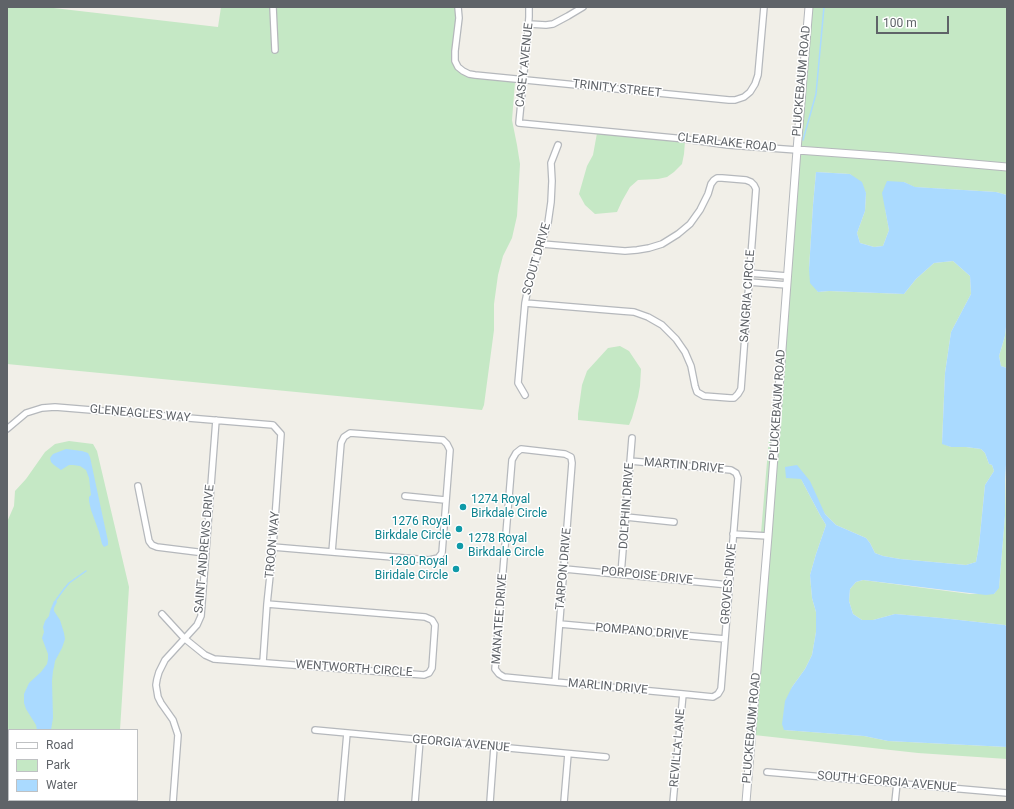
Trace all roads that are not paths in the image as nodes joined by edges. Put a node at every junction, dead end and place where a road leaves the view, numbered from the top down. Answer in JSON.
{"nodes":[{"id":1,"x":273,"y":7,"type":"edge"},
{"id":2,"x":458,"y":7,"type":"edge"},
{"id":3,"x":529,"y":7,"type":"edge"},
{"id":4,"x":583,"y":7,"type":"edge"},
{"id":5,"x":764,"y":7,"type":"edge"},
{"id":6,"x":809,"y":7,"type":"edge"},
{"id":7,"x":529,"y":24,"type":"junction"},
{"id":8,"x":275,"y":50,"type":"dead end"},
{"id":9,"x":523,"y":80,"type":"junction"},
{"id":10,"x":519,"y":123,"type":"joint"},
{"id":11,"x":558,"y":145,"type":"dead end"},
{"id":12,"x":796,"y":150,"type":"junction"},
{"id":13,"x":1007,"y":167,"type":"edge"},
{"id":14,"x":542,"y":244,"type":"junction"},
{"id":15,"x":749,"y":273,"type":"junction"},
{"id":16,"x":787,"y":276,"type":"junction"},
{"id":17,"x":749,"y":282,"type":"junction"},
{"id":18,"x":787,"y":285,"type":"junction"},
{"id":19,"x":525,"y":303,"type":"junction"},
{"id":20,"x":525,"y":395,"type":"dead end"},
{"id":21,"x":216,"y":420,"type":"junction"},
{"id":22,"x":277,"y":428,"type":"joint"},
{"id":23,"x":7,"y":429,"type":"edge"},
{"id":24,"x":632,"y":438,"type":"dead end"},
{"id":25,"x":571,"y":457,"type":"joint"},
{"id":26,"x":630,"y":461,"type":"junction"},
{"id":27,"x":736,"y":474,"type":"joint"},
{"id":28,"x":138,"y":486,"type":"dead end"},
{"id":29,"x":405,"y":496,"type":"dead end"},
{"id":30,"x":445,"y":500,"type":"junction"},
{"id":31,"x":626,"y":517,"type":"junction"},
{"id":32,"x":674,"y":522,"type":"dead end"},
{"id":33,"x":733,"y":534,"type":"junction"},
{"id":34,"x":768,"y":536,"type":"junction"},
{"id":35,"x":273,"y":547,"type":"junction"},
{"id":36,"x":332,"y":552,"type":"junction"},
{"id":37,"x":205,"y":553,"type":"junction"},
{"id":38,"x":565,"y":569,"type":"junction"},
{"id":39,"x":621,"y":574,"type":"junction"},
{"id":40,"x":729,"y":585,"type":"junction"},
{"id":41,"x":267,"y":604,"type":"junction"},
{"id":42,"x":162,"y":614,"type":"dead end"},
{"id":43,"x":560,"y":624,"type":"junction"},
{"id":44,"x":184,"y":638,"type":"junction"},
{"id":45,"x":725,"y":639,"type":"junction"},
{"id":46,"x":263,"y":662,"type":"junction"},
{"id":47,"x":499,"y":674,"type":"joint"},
{"id":48,"x":555,"y":682,"type":"junction"},
{"id":49,"x":683,"y":694,"type":"junction"},
{"id":50,"x":718,"y":694,"type":"joint"},
{"id":51,"x":315,"y":730,"type":"dead end"},
{"id":52,"x":347,"y":733,"type":"junction"},
{"id":53,"x":420,"y":740,"type":"junction"},
{"id":54,"x":494,"y":747,"type":"junction"},
{"id":55,"x":568,"y":754,"type":"junction"},
{"id":56,"x":606,"y":758,"type":"dead end"},
{"id":57,"x":767,"y":772,"type":"dead end"},
{"id":58,"x":897,"y":783,"type":"junction"},
{"id":59,"x":1007,"y":792,"type":"edge"},
{"id":60,"x":173,"y":802,"type":"edge"},
{"id":61,"x":341,"y":802,"type":"edge"},
{"id":62,"x":416,"y":802,"type":"edge"},
{"id":63,"x":490,"y":802,"type":"edge"},
{"id":64,"x":564,"y":802,"type":"edge"},
{"id":65,"x":673,"y":802,"type":"edge"},
{"id":66,"x":746,"y":802,"type":"edge"},
{"id":67,"x":895,"y":802,"type":"edge"}],
"edges":[{"from":1,"to":8,"type":"street"},
{"from":2,"to":9,"type":"street","name":"TRINITY STREET"},
{"from":3,"to":7,"type":"street","name":"CASEY AVENUE"},
{"from":4,"to":7,"type":"street"},
{"from":5,"to":9,"type":"street","name":"TRINITY STREET"},
{"from":6,"to":12,"type":"street","name":"PLUCKEBAUM ROAD"},
{"from":7,"to":9,"type":"street","name":"CASEY AVENUE"},
{"from":9,"to":10,"type":"street","name":"CASEY AVENUE"},
{"from":10,"to":12,"type":"street","name":"CLEARLAKE ROAD"},
{"from":11,"to":14,"type":"street","name":"SCOUT DRIVE"},
{"from":12,"to":13,"type":"street","name":"CLEARLAKE ROAD"},
{"from":12,"to":16,"type":"street","name":"PLUCKEBAUM ROAD"},
{"from":14,"to":15,"type":"street","name":"SANGRIA CIRCLE"},
{"from":14,"to":19,"type":"street","name":"SCOUT DRIVE"},
{"from":15,"to":16,"type":"street"},
{"from":15,"to":17,"type":"street","name":"SANGRIA CIRCLE"},
{"from":16,"to":18,"type":"street","name":"PLUCKEBAUM ROAD"},
{"from":17,"to":18,"type":"street"},
{"from":17,"to":19,"type":"street","name":"SANGRIA CIRCLE"},
{"from":18,"to":34,"type":"street","name":"PLUCKEBAUM ROAD"},
{"from":19,"to":20,"type":"street","name":"SCOUT DRIVE"},
{"from":21,"to":22,"type":"street","name":"GLENEAGLES WAY"},
{"from":21,"to":23,"type":"street","name":"GLENEAGLES WAY"},
{"from":21,"to":37,"type":"street","name":"SAINT ANDREWS DRIVE"},
{"from":22,"to":35,"type":"street","name":"TROON WAY"},
{"from":24,"to":26,"type":"street","name":"DOLPHIN DRIVE"},
{"from":25,"to":38,"type":"street","name":"TARPON DRIVE"},
{"from":25,"to":47,"type":"street","name":"MANATEE DRIVE"},
{"from":26,"to":27,"type":"street","name":"MARTIN DRIVE"},
{"from":26,"to":31,"type":"street","name":"DOLPHIN DRIVE"},
{"from":27,"to":33,"type":"street","name":"GROVES DRIVE"},
{"from":28,"to":37,"type":"street"},
{"from":29,"to":30,"type":"street"},
{"from":30,"to":36,"type":"street"},
{"from":30,"to":36,"type":"street"},
{"from":31,"to":32,"type":"street"},
{"from":31,"to":39,"type":"street","name":"DOLPHIN DRIVE"},
{"from":33,"to":34,"type":"street"},
{"from":33,"to":40,"type":"street","name":"GROVES DRIVE"},
{"from":34,"to":66,"type":"street","name":"PLUCKEBAUM ROAD"},
{"from":35,"to":36,"type":"street"},
{"from":35,"to":41,"type":"street","name":"TROON WAY"},
{"from":37,"to":44,"type":"street","name":"SAINT ANDREWS DRIVE"},
{"from":38,"to":39,"type":"street","name":"PORPOISE DRIVE"},
{"from":38,"to":43,"type":"street","name":"TARPON DRIVE"},
{"from":39,"to":40,"type":"street","name":"PORPOISE DRIVE"},
{"from":40,"to":45,"type":"street","name":"GROVES DRIVE"},
{"from":41,"to":46,"type":"street","name":"TROON WAY"},
{"from":41,"to":46,"type":"street","name":"WENTWORTH CIRCLE"},
{"from":42,"to":44,"type":"street","name":"WENTWORTH CIRCLE"},
{"from":43,"to":45,"type":"street","name":"POMPANO DRIVE"},
{"from":43,"to":48,"type":"street","name":"TARPON DRIVE"},
{"from":44,"to":46,"type":"street","name":"WENTWORTH CIRCLE"},
{"from":44,"to":60,"type":"street","name":"SAINT ANDREWS DRIVE"},
{"from":45,"to":50,"type":"street","name":"GROVES DRIVE"},
{"from":47,"to":48,"type":"street","name":"MARLIN DRIVE"},
{"from":48,"to":49,"type":"street","name":"MARLIN DRIVE"},
{"from":49,"to":50,"type":"street","name":"MARLIN DRIVE"},
{"from":49,"to":65,"type":"street","name":"REVILLA LANE"},
{"from":51,"to":52,"type":"street","name":"GEORGIA AVENUE"},
{"from":52,"to":53,"type":"street","name":"GEORGIA AVENUE"},
{"from":52,"to":61,"type":"street"},
{"from":53,"to":54,"type":"street","name":"GEORGIA AVENUE"},
{"from":53,"to":62,"type":"street"},
{"from":54,"to":55,"type":"street","name":"GEORGIA AVENUE"},
{"from":54,"to":63,"type":"street"},
{"from":55,"to":56,"type":"street","name":"GEORGIA AVENUE"},
{"from":55,"to":64,"type":"street"},
{"from":57,"to":58,"type":"street","name":"SOUTH GEORGIA AVENUE"},
{"from":58,"to":59,"type":"street","name":"SOUTH GEORGIA AVENUE"},
{"from":58,"to":67,"type":"street"}]}
